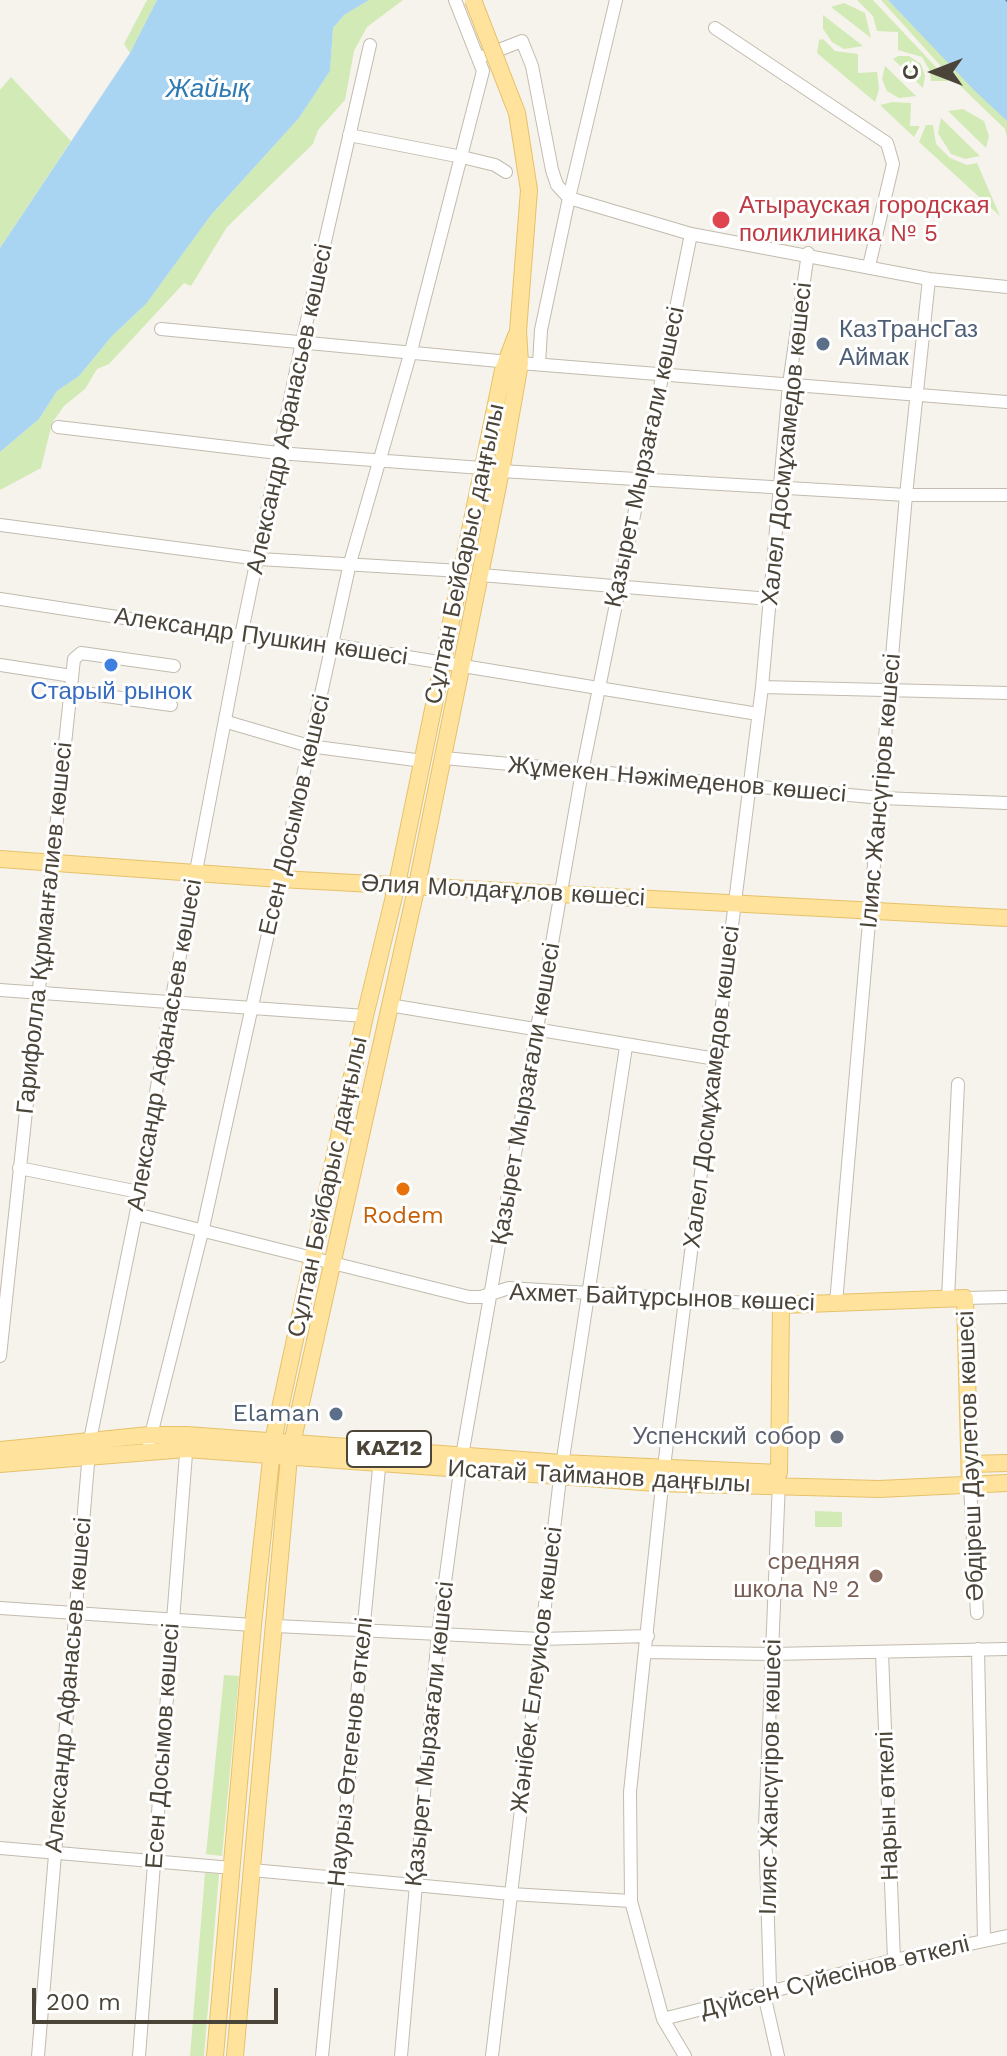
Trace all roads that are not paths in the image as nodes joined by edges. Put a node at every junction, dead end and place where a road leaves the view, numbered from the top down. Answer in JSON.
{"nodes":[{"id":1,"x":455,"y":0,"type":"edge"},
{"id":2,"x":473,"y":0,"type":"edge"},
{"id":3,"x":616,"y":0,"type":"edge"},
{"id":4,"x":715,"y":28,"type":"dead end"},
{"id":5,"x":370,"y":45,"type":"dead end"},
{"id":6,"x":480,"y":57,"type":"junction"},
{"id":7,"x":349,"y":135,"type":"junction"},
{"id":8,"x":462,"y":157,"type":"junction"},
{"id":9,"x":506,"y":172,"type":"dead end"},
{"id":10,"x":569,"y":198,"type":"junction"},
{"id":11,"x":691,"y":234,"type":"junction"},
{"id":12,"x":808,"y":253,"type":"junction"},
{"id":13,"x":869,"y":266,"type":"junction"},
{"id":14,"x":929,"y":279,"type":"junction"},
{"id":15,"x":1007,"y":287,"type":"edge"},
{"id":16,"x":161,"y":329,"type":"dead end"},
{"id":17,"x":302,"y":342,"type":"junction"},
{"id":18,"x":411,"y":351,"type":"junction"},
{"id":19,"x":512,"y":362,"type":"junction"},
{"id":20,"x":539,"y":364,"type":"junction"},
{"id":21,"x":662,"y":372,"type":"junction"},
{"id":22,"x":789,"y":384,"type":"junction"},
{"id":23,"x":915,"y":394,"type":"junction"},
{"id":24,"x":1007,"y":402,"type":"edge"},
{"id":25,"x":58,"y":427,"type":"dead end"},
{"id":26,"x":278,"y":453,"type":"junction"},
{"id":27,"x":379,"y":458,"type":"junction"},
{"id":28,"x":482,"y":468,"type":"junction"},
{"id":29,"x":501,"y":471,"type":"junction"},
{"id":30,"x":640,"y":479,"type":"junction"},
{"id":31,"x":781,"y":488,"type":"junction"},
{"id":32,"x":906,"y":495,"type":"junction"},
{"id":33,"x":1007,"y":495,"type":"edge"},
{"id":34,"x":0,"y":525,"type":"edge"},
{"id":35,"x":259,"y":559,"type":"junction"},
{"id":36,"x":350,"y":563,"type":"junction"},
{"id":37,"x":461,"y":571,"type":"junction"},
{"id":38,"x":481,"y":575,"type":"junction"},
{"id":39,"x":618,"y":586,"type":"junction"},
{"id":40,"x":0,"y":599,"type":"edge"},
{"id":41,"x":770,"y":599,"type":"junction"},
{"id":42,"x":241,"y":636,"type":"junction"},
{"id":43,"x":334,"y":645,"type":"junction"},
{"id":44,"x":441,"y":663,"type":"junction"},
{"id":45,"x":0,"y":665,"type":"edge"},
{"id":46,"x":174,"y":666,"type":"dead end"},
{"id":47,"x":463,"y":668,"type":"junction"},
{"id":48,"x":72,"y":676,"type":"junction"},
{"id":49,"x":762,"y":687,"type":"junction"},
{"id":50,"x":598,"y":689,"type":"junction"},
{"id":51,"x":70,"y":691,"type":"junction"},
{"id":52,"x":891,"y":691,"type":"junction"},
{"id":53,"x":1007,"y":693,"type":"edge"},
{"id":54,"x":171,"y":705,"type":"dead end"},
{"id":55,"x":758,"y":714,"type":"junction"},
{"id":56,"x":227,"y":722,"type":"junction"},
{"id":57,"x":309,"y":746,"type":"junction"},
{"id":58,"x":444,"y":758,"type":"junction"},
{"id":59,"x":423,"y":761,"type":"junction"},
{"id":60,"x":582,"y":772,"type":"junction"},
{"id":61,"x":750,"y":786,"type":"junction"},
{"id":62,"x":882,"y":798,"type":"junction"},
{"id":63,"x":1007,"y":803,"type":"edge"},
{"id":64,"x":0,"y":859,"type":"edge"},
{"id":65,"x":52,"y":863,"type":"junction"},
{"id":66,"x":195,"y":873,"type":"junction"},
{"id":67,"x":280,"y":879,"type":"junction"},
{"id":68,"x":397,"y":884,"type":"junction"},
{"id":69,"x":417,"y":885,"type":"junction"},
{"id":70,"x":562,"y":894,"type":"junction"},
{"id":71,"x":734,"y":904,"type":"junction"},
{"id":72,"x":870,"y":912,"type":"junction"},
{"id":73,"x":1007,"y":918,"type":"edge"},
{"id":74,"x":0,"y":990,"type":"edge"},
{"id":75,"x":38,"y":993,"type":"junction"},
{"id":76,"x":171,"y":1002,"type":"junction"},
{"id":77,"x":389,"y":1005,"type":"junction"},
{"id":78,"x":251,"y":1008,"type":"junction"},
{"id":79,"x":365,"y":1016,"type":"junction"},
{"id":80,"x":536,"y":1031,"type":"junction"},
{"id":81,"x":626,"y":1047,"type":"junction"},
{"id":82,"x":716,"y":1059,"type":"junction"},
{"id":83,"x":958,"y":1084,"type":"dead end"},
{"id":84,"x":339,"y":1134,"type":"junction"},
{"id":85,"x":359,"y":1138,"type":"junction"},
{"id":86,"x":19,"y":1168,"type":"junction"},
{"id":87,"x":139,"y":1192,"type":"junction"},
{"id":88,"x":136,"y":1214,"type":"junction"},
{"id":89,"x":203,"y":1228,"type":"junction"},
{"id":90,"x":313,"y":1256,"type":"junction"},
{"id":91,"x":331,"y":1261,"type":"junction"},
{"id":92,"x":491,"y":1294,"type":"junction"},
{"id":93,"x":587,"y":1295,"type":"junction"},
{"id":94,"x":1007,"y":1297,"type":"edge"},
{"id":95,"x":956,"y":1298,"type":"junction"},
{"id":96,"x":685,"y":1301,"type":"junction"},
{"id":97,"x":836,"y":1303,"type":"junction"},
{"id":98,"x":781,"y":1305,"type":"junction"},
{"id":99,"x":0,"y":1356,"type":"edge"},
{"id":100,"x":187,"y":1442,"type":"junction"},
{"id":101,"x":149,"y":1443,"type":"junction"},
{"id":102,"x":89,"y":1448,"type":"junction"},
{"id":103,"x":272,"y":1448,"type":"junction"},
{"id":104,"x":0,"y":1450,"type":"edge"},
{"id":105,"x":291,"y":1450,"type":"junction"},
{"id":106,"x":381,"y":1456,"type":"junction"},
{"id":107,"x":462,"y":1463,"type":"junction"},
{"id":108,"x":1007,"y":1463,"type":"edge"},
{"id":109,"x":0,"y":1464,"type":"edge"},
{"id":110,"x":971,"y":1464,"type":"junction"},
{"id":111,"x":561,"y":1470,"type":"junction"},
{"id":112,"x":664,"y":1476,"type":"junction"},
{"id":113,"x":779,"y":1480,"type":"junction"},
{"id":114,"x":1007,"y":1483,"type":"edge"},
{"id":115,"x":970,"y":1486,"type":"junction"},
{"id":116,"x":0,"y":1608,"type":"edge"},
{"id":117,"x":75,"y":1613,"type":"junction"},
{"id":118,"x":977,"y":1613,"type":"dead end"},
{"id":119,"x":172,"y":1621,"type":"junction"},
{"id":120,"x":253,"y":1625,"type":"junction"},
{"id":121,"x":276,"y":1626,"type":"junction"},
{"id":122,"x":364,"y":1630,"type":"junction"},
{"id":123,"x":438,"y":1634,"type":"junction"},
{"id":124,"x":648,"y":1636,"type":"junction"},
{"id":125,"x":541,"y":1639,"type":"junction"},
{"id":126,"x":978,"y":1649,"type":"junction"},
{"id":127,"x":1007,"y":1649,"type":"edge"},
{"id":128,"x":646,"y":1652,"type":"junction"},
{"id":129,"x":882,"y":1653,"type":"junction"},
{"id":130,"x":772,"y":1654,"type":"junction"},
{"id":131,"x":0,"y":1848,"type":"edge"},
{"id":132,"x":55,"y":1852,"type":"junction"},
{"id":133,"x":154,"y":1860,"type":"junction"},
{"id":134,"x":232,"y":1868,"type":"junction"},
{"id":135,"x":252,"y":1870,"type":"junction"},
{"id":136,"x":338,"y":1878,"type":"junction"},
{"id":137,"x":415,"y":1885,"type":"junction"},
{"id":138,"x":511,"y":1894,"type":"junction"},
{"id":139,"x":631,"y":1901,"type":"junction"},
{"id":140,"x":1007,"y":1936,"type":"edge"},
{"id":141,"x":984,"y":1940,"type":"junction"},
{"id":142,"x":894,"y":1960,"type":"junction"},
{"id":143,"x":768,"y":1994,"type":"junction"},
{"id":144,"x":663,"y":2019,"type":"junction"},
{"id":145,"x":38,"y":2056,"type":"edge"},
{"id":146,"x":139,"y":2056,"type":"edge"},
{"id":147,"x":215,"y":2056,"type":"edge"},
{"id":148,"x":235,"y":2056,"type":"edge"},
{"id":149,"x":322,"y":2056,"type":"edge"},
{"id":150,"x":401,"y":2056,"type":"edge"},
{"id":151,"x":492,"y":2056,"type":"edge"},
{"id":152,"x":685,"y":2056,"type":"edge"},
{"id":153,"x":778,"y":2056,"type":"edge"}],
"edges":[{"from":1,"to":6,"type":"street","name":"Есен Досымов көшесі"},
{"from":2,"to":19,"type":"main road","name":"Сұлтан Бейбарыс даңғылы","bridge":true},
{"from":3,"to":10,"type":"street"},
{"from":4,"to":13,"type":"street"},
{"from":5,"to":7,"type":"street","name":"Александр Афанасьев көшесі"},
{"from":6,"to":8,"type":"street","name":"Есен Досымов көшесі"},
{"from":6,"to":10,"type":"street"},
{"from":7,"to":8,"type":"street"},
{"from":7,"to":17,"type":"street","name":"Александр Афанасьев көшесі"},
{"from":8,"to":9,"type":"street"},
{"from":8,"to":18,"type":"street","name":"Есен Досымов көшесі"},
{"from":10,"to":11,"type":"street"},
{"from":10,"to":20,"type":"street"},
{"from":11,"to":12,"type":"street"},
{"from":11,"to":21,"type":"street","name":"Қазырет Мырзағали көшесі"},
{"from":12,"to":13,"type":"street"},
{"from":12,"to":22,"type":"street","name":"Халел Досмұхамедов көшесі"},
{"from":13,"to":14,"type":"street"},
{"from":14,"to":15,"type":"street"},
{"from":14,"to":23,"type":"street","name":"Ілияс Жансүгіров көшесі"},
{"from":16,"to":17,"type":"street"},
{"from":17,"to":18,"type":"street"},
{"from":17,"to":26,"type":"street","name":"Александр Афанасьев көшесі"},
{"from":18,"to":19,"type":"street"},
{"from":18,"to":27,"type":"street","name":"Есен Досымов көшесі"},
{"from":19,"to":20,"type":"street"},
{"from":19,"to":28,"type":"main road","name":"Сұлтан Бейбарыс даңғылы"},
{"from":19,"to":29,"type":"main road","name":"Сұлтан Бейбарыс даңғылы"},
{"from":20,"to":21,"type":"street"},
{"from":21,"to":22,"type":"street"},
{"from":21,"to":30,"type":"street","name":"Қазырет Мырзағали көшесі"},
{"from":22,"to":23,"type":"street"},
{"from":22,"to":31,"type":"street","name":"Халел Досмұхамедов көшесі"},
{"from":23,"to":24,"type":"street"},
{"from":23,"to":32,"type":"street","name":"Ілияс Жансүгіров көшесі"},
{"from":25,"to":26,"type":"street"},
{"from":26,"to":27,"type":"street"},
{"from":26,"to":35,"type":"street","name":"Александр Афанасьев көшесі"},
{"from":27,"to":28,"type":"street"},
{"from":27,"to":36,"type":"street","name":"Есен Досымов көшесі"},
{"from":28,"to":37,"type":"main road","name":"Сұлтан Бейбарыс даңғылы"},
{"from":29,"to":30,"type":"street"},
{"from":29,"to":38,"type":"main road","name":"Сұлтан Бейбарыс даңғылы"},
{"from":30,"to":31,"type":"street"},
{"from":30,"to":39,"type":"street","name":"Қазырет Мырзағали көшесі"},
{"from":31,"to":32,"type":"street"},
{"from":31,"to":41,"type":"street","name":"Халел Досмұхамедов көшесі"},
{"from":32,"to":33,"type":"street"},
{"from":32,"to":52,"type":"street","name":"Ілияс Жансүгіров көшесі"},
{"from":34,"to":35,"type":"street"},
{"from":35,"to":36,"type":"street"},
{"from":35,"to":42,"type":"street","name":"Александр Афанасьев көшесі"},
{"from":36,"to":37,"type":"street"},
{"from":36,"to":43,"type":"street","name":"Есен Досымов көшесі"},
{"from":37,"to":44,"type":"main road","name":"Сұлтан Бейбарыс даңғылы"},
{"from":38,"to":39,"type":"street"},
{"from":38,"to":47,"type":"main road","name":"Сұлтан Бейбарыс даңғылы"},
{"from":39,"to":41,"type":"street"},
{"from":39,"to":50,"type":"street","name":"Қазырет Мырзағали көшесі"},
{"from":40,"to":42,"type":"street","name":"Александр Пушкин көшесі"},
{"from":41,"to":49,"type":"street","name":"Халел Досмұхамедов көшесі"},
{"from":42,"to":43,"type":"street","name":"Александр Пушкин көшесі"},
{"from":42,"to":56,"type":"street","name":"Александр Афанасьев көшесі"},
{"from":43,"to":44,"type":"street","name":"Александр Пушкин көшесі"},
{"from":43,"to":57,"type":"street","name":"Есен Досымов көшесі"},
{"from":44,"to":47,"type":"street","name":"Александр Пушкин көшесі"},
{"from":44,"to":59,"type":"main road","name":"Сұлтан Бейбарыс даңғылы"},
{"from":45,"to":48,"type":"street"},
{"from":46,"to":48,"type":"street"},
{"from":47,"to":50,"type":"street","name":"Александр Пушкин көшесі"},
{"from":47,"to":58,"type":"main road","name":"Сұлтан Бейбарыс даңғылы"},
{"from":48,"to":51,"type":"street","name":"Гарифолла Құрманғалиев көшесі"},
{"from":49,"to":52,"type":"street"},
{"from":49,"to":55,"type":"street","name":"Халел Досмұхамедов көшесі"},
{"from":50,"to":55,"type":"street","name":"Александр Пушкин көшесі"},
{"from":50,"to":60,"type":"street","name":"Қазырет Мырзағали көшесі"},
{"from":51,"to":54,"type":"street"},
{"from":51,"to":65,"type":"street","name":"Гарифолла Құрманғалиев көшесі"},
{"from":52,"to":53,"type":"street"},
{"from":52,"to":62,"type":"street","name":"Ілияс Жансүгіров көшесі"},
{"from":55,"to":61,"type":"street","name":"Халел Досмұхамедов көшесі"},
{"from":56,"to":57,"type":"street"},
{"from":56,"to":66,"type":"street","name":"Александр Афанасьев көшесі"},
{"from":57,"to":59,"type":"street"},
{"from":57,"to":67,"type":"street","name":"Есен Досымов көшесі"},
{"from":58,"to":60,"type":"street","name":"Жұмекен Нәжімеденов көшесі"},
{"from":58,"to":69,"type":"main road","name":"Сұлтан Бейбарыс даңғылы"},
{"from":59,"to":68,"type":"main road","name":"Сұлтан Бейбарыс даңғылы"},
{"from":60,"to":61,"type":"street","name":"Жұмекен Нәжімеденов көшесі"},
{"from":60,"to":70,"type":"street","name":"Қазырет Мырзағали көшесі"},
{"from":61,"to":62,"type":"street","name":"Жұмекен Нәжімеденов көшесі"},
{"from":61,"to":71,"type":"street","name":"Халел Досмұхамедов көшесі"},
{"from":62,"to":63,"type":"street","name":"Жұмекен Нәжімеденов көшесі"},
{"from":62,"to":72,"type":"street","name":"Ілияс Жансүгіров көшесі"},
{"from":64,"to":65,"type":"main road","name":"Әлия Молдағұлов көшесі"},
{"from":65,"to":66,"type":"main road","name":"Әлия Молдағұлов көшесі"},
{"from":65,"to":75,"type":"street","name":"Гарифолла Құрманғалиев көшесі"},
{"from":66,"to":67,"type":"main road","name":"Әлия Молдағұлов көшесі"},
{"from":66,"to":76,"type":"street","name":"Александр Афанасьев көшесі"},
{"from":67,"to":68,"type":"main road","name":"Әлия Молдағұлов көшесі"},
{"from":67,"to":78,"type":"street","name":"Есен Досымов көшесі"},
{"from":68,"to":69,"type":"main road","name":"Әлия Молдағұлов көшесі"},
{"from":68,"to":79,"type":"main road","name":"Сұлтан Бейбарыс даңғылы"},
{"from":69,"to":70,"type":"main road","name":"Әлия Молдағұлов көшесі"},
{"from":69,"to":77,"type":"main road","name":"Сұлтан Бейбарыс даңғылы"},
{"from":70,"to":71,"type":"main road","name":"Әлия Молдағұлов көшесі"},
{"from":70,"to":80,"type":"street","name":"Қазырет Мырзағали көшесі"},
{"from":71,"to":72,"type":"main road","name":"Әлия Молдағұлов көшесі"},
{"from":71,"to":82,"type":"street","name":"Халел Досмұхамедов көшесі"},
{"from":72,"to":73,"type":"main road","name":"Әлия Молдағұлов көшесі"},
{"from":72,"to":97,"type":"street","name":"Ілияс Жансүгіров көшесі"},
{"from":74,"to":75,"type":"street"},
{"from":75,"to":76,"type":"street"},
{"from":75,"to":86,"type":"street","name":"Гарифолла Құрманғалиев көшесі"},
{"from":76,"to":78,"type":"street"},
{"from":76,"to":87,"type":"street","name":"Александр Афанасьев көшесі"},
{"from":77,"to":80,"type":"street"},
{"from":77,"to":85,"type":"main road","name":"Сұлтан Бейбарыс даңғылы"},
{"from":78,"to":79,"type":"street"},
{"from":78,"to":89,"type":"street","name":"Есен Досымов көшесі"},
{"from":79,"to":84,"type":"main road","name":"Сұлтан Бейбарыс даңғылы"},
{"from":80,"to":81,"type":"street"},
{"from":80,"to":92,"type":"street","name":"Қазырет Мырзағали көшесі"},
{"from":81,"to":82,"type":"street"},
{"from":81,"to":93,"type":"street","name":"Жәнібек Елеуисов көшесі"},
{"from":82,"to":96,"type":"street","name":"Халел Досмұхамедов көшесі"},
{"from":83,"to":95,"type":"street"},
{"from":84,"to":85,"type":"main road"},
{"from":84,"to":90,"type":"main road","name":"Сұлтан Бейбарыс даңғылы"},
{"from":85,"to":91,"type":"main road","name":"Сұлтан Бейбарыс даңғылы"},
{"from":86,"to":87,"type":"street"},
{"from":86,"to":99,"type":"street","name":"Гарифолла Құрманғалиев көшесі"},
{"from":87,"to":88,"type":"street","name":"Александр Афанасьев көшесі"},
{"from":88,"to":89,"type":"street","name":"Ахмет Байтұрсынов көшесі"},
{"from":88,"to":102,"type":"street","name":"Александр Афанасьев көшесі"},
{"from":89,"to":90,"type":"street","name":"Ахмет Байтұрсынов көшесі"},
{"from":89,"to":101,"type":"street","name":"Есен Досымов көшесі"},
{"from":90,"to":91,"type":"street","name":"Ахмет Байтұрсынов көшесі"},
{"from":90,"to":103,"type":"main road","name":"Сұлтан Бейбарыс даңғылы"},
{"from":91,"to":92,"type":"street","name":"Ахмет Байтұрсынов көшесі"},
{"from":91,"to":105,"type":"main road","name":"Сұлтан Бейбарыс даңғылы"},
{"from":92,"to":93,"type":"street","name":"Ахмет Байтұрсынов көшесі"},
{"from":92,"to":107,"type":"street","name":"Қазырет Мырзағали көшесі"},
{"from":93,"to":96,"type":"street","name":"Ахмет Байтұрсынов көшесі"},
{"from":93,"to":111,"type":"street","name":"Жәнібек Елеуисов көшесі"},
{"from":94,"to":95,"type":"street","name":"Ахмет Байтұрсынов көшесі"},
{"from":95,"to":97,"type":"main road","name":"Ахмет Байтұрсынов көшесі"},
{"from":95,"to":110,"type":"main road","name":"Әбдіреш Дәулетов көшесі"},
{"from":96,"to":98,"type":"street","name":"Ахмет Байтұрсынов көшесі"},
{"from":96,"to":112,"type":"street","name":"Халел Досмұхамедов көшесі"},
{"from":97,"to":98,"type":"main road","name":"Ахмет Байтұрсынов көшесі"},
{"from":98,"to":113,"type":"main road","name":"Ілияс Жансүгіров көшесі"},
{"from":100,"to":101,"type":"main road","name":"Исатай Тайманов даңғылы","number":"KAZ12"},
{"from":100,"to":103,"type":"main road","name":"Исатай Тайманов даңғылы","number":"KAZ12"},
{"from":100,"to":119,"type":"street","name":"Есен Досымов көшесі"},
{"from":101,"to":102,"type":"main road","name":"Исатай Тайманов даңғылы","number":"KAZ12"},
{"from":102,"to":104,"type":"main road","name":"Исатай Тайманов даңғылы","number":"KAZ12"},
{"from":102,"to":109,"type":"main road","name":"Исатай Тайманов даңғылы","number":"KAZ12"},
{"from":102,"to":117,"type":"street","name":"Александр Афанасьев көшесі"},
{"from":103,"to":105,"type":"main road","name":"Исатай Тайманов даңғылы","number":"KAZ12"},
{"from":103,"to":120,"type":"main road","name":"Сұлтан Бейбарыс даңғылы"},
{"from":105,"to":106,"type":"main road","name":"Исатай Тайманов даңғылы","number":"KAZ12"},
{"from":105,"to":121,"type":"main road","name":"Сұлтан Бейбарыс даңғылы"},
{"from":106,"to":107,"type":"main road","name":"Исатай Тайманов даңғылы","number":"KAZ12"},
{"from":106,"to":122,"type":"street","name":"Наурыз Өтегенов өткелі"},
{"from":107,"to":111,"type":"main road","name":"Исатай Тайманов даңғылы","number":"KAZ12"},
{"from":107,"to":123,"type":"street","name":"Қазырет Мырзағали көшесі"},
{"from":108,"to":110,"type":"main road"},
{"from":110,"to":115,"type":"main road","name":"Әбдіреш Дәулетов көшесі"},
{"from":111,"to":112,"type":"main road","name":"Исатай Тайманов даңғылы","number":"KAZ12"},
{"from":111,"to":125,"type":"street","name":"Жәнібек Елеуисов көшесі"},
{"from":112,"to":113,"type":"main road","name":"Исатай Тайманов даңғылы","number":"KAZ12"},
{"from":112,"to":124,"type":"street","name":"Халел Досмұхамедов көшесі"},
{"from":113,"to":115,"type":"main road","name":"Исатай Тайманов даңғылы","number":"KAZ12"},
{"from":113,"to":130,"type":"street","name":"Ілияс Жансүгіров көшесі"},
{"from":114,"to":115,"type":"main road","name":"Исатай Тайманов даңғылы","number":"KAZ12"},
{"from":115,"to":118,"type":"street","name":"Әбдіреш Дәулетов көшесі"},
{"from":116,"to":117,"type":"street"},
{"from":117,"to":119,"type":"street"},
{"from":117,"to":132,"type":"street","name":"Александр Афанасьев көшесі"},
{"from":119,"to":120,"type":"street"},
{"from":119,"to":133,"type":"street","name":"Есен Досымов көшесі"},
{"from":120,"to":134,"type":"main road","name":"Сұлтан Бейбарыс даңғылы"},
{"from":121,"to":122,"type":"street"},
{"from":121,"to":135,"type":"main road","name":"Сұлтан Бейбарыс даңғылы"},
{"from":122,"to":123,"type":"street"},
{"from":122,"to":136,"type":"street","name":"Наурыз Өтегенов өткелі"},
{"from":123,"to":125,"type":"street"},
{"from":123,"to":137,"type":"street","name":"Қазырет Мырзағали көшесі"},
{"from":124,"to":125,"type":"street"},
{"from":124,"to":128,"type":"street","name":"Халел Досмұхамедов көшесі"},
{"from":125,"to":138,"type":"street","name":"Жәнібек Елеуисов көшесі"},
{"from":126,"to":127,"type":"street"},
{"from":126,"to":129,"type":"street"},
{"from":126,"to":141,"type":"street"},
{"from":128,"to":130,"type":"street"},
{"from":128,"to":139,"type":"street","name":"Халел Досмұхамедов көшесі"},
{"from":129,"to":130,"type":"street"},
{"from":129,"to":142,"type":"street","name":"Нарын өткелі"},
{"from":130,"to":143,"type":"street","name":"Ілияс Жансүгіров көшесі"},
{"from":131,"to":132,"type":"street"},
{"from":132,"to":133,"type":"street"},
{"from":132,"to":145,"type":"street","name":"Александр Афанасьев көшесі"},
{"from":133,"to":134,"type":"street"},
{"from":133,"to":146,"type":"street","name":"Есен Досымов көшесі"},
{"from":134,"to":147,"type":"main road","name":"Сұлтан Бейбарыс даңғылы"},
{"from":135,"to":136,"type":"street"},
{"from":135,"to":148,"type":"main road","name":"Сұлтан Бейбарыс даңғылы"},
{"from":136,"to":137,"type":"street"},
{"from":136,"to":149,"type":"street","name":"Наурыз Өтегенов өткелі"},
{"from":137,"to":138,"type":"street"},
{"from":137,"to":150,"type":"street","name":"Қазырет Мырзағали көшесі"},
{"from":138,"to":139,"type":"street"},
{"from":138,"to":151,"type":"street","name":"Жәнібек Елеуисов көшесі"},
{"from":139,"to":144,"type":"street","name":"Халел Досмұхамедов көшесі"},
{"from":140,"to":141,"type":"street","name":"Дүйсен Сүйесінов өткелі"},
{"from":141,"to":142,"type":"street","name":"Дүйсен Сүйесінов өткелі"},
{"from":142,"to":143,"type":"street","name":"Дүйсен Сүйесінов өткелі"},
{"from":143,"to":144,"type":"street","name":"Дүйсен Сүйесінов өткелі"},
{"from":143,"to":153,"type":"street","name":"Ілияс Жансүгіров көшесі"},
{"from":144,"to":152,"type":"street","name":"Халел Досмұхамедов көшесі"}]}
